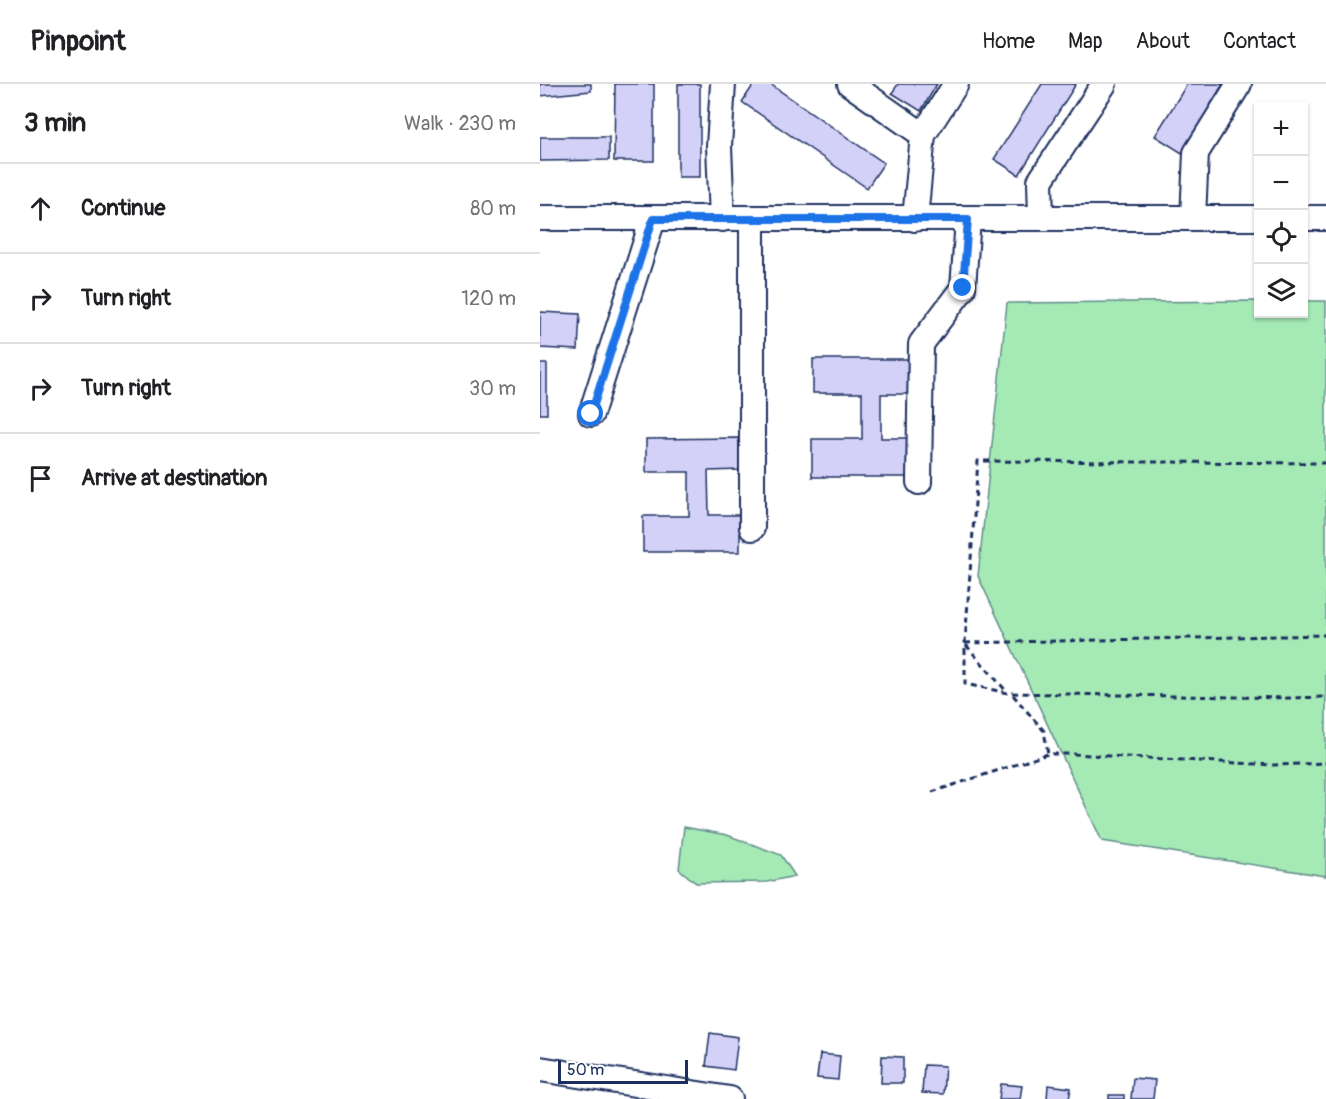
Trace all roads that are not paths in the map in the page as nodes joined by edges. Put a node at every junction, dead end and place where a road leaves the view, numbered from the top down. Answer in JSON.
{"nodes":[{"id":1,"x":723,"y":84,"type":"edge"},
{"id":2,"x":850,"y":84,"type":"edge"},
{"id":3,"x":956,"y":84,"type":"edge"},
{"id":4,"x":1104,"y":84,"type":"edge"},
{"id":5,"x":1239,"y":84,"type":"edge"},
{"id":6,"x":923,"y":135,"type":"junction"},
{"id":7,"x":540,"y":218,"type":"edge"},
{"id":8,"x":1041,"y":218,"type":"junction"},
{"id":9,"x":1193,"y":218,"type":"junction"},
{"id":10,"x":1254,"y":218,"type":"edge"},
{"id":11,"x":1308,"y":218,"type":"edge"},
{"id":12,"x":1326,"y":218,"type":"edge"},
{"id":13,"x":653,"y":219,"type":"junction"},
{"id":14,"x":722,"y":219,"type":"junction"},
{"id":15,"x":752,"y":219,"type":"junction"},
{"id":16,"x":915,"y":219,"type":"junction"},
{"id":17,"x":968,"y":219,"type":"junction"},
{"id":18,"x":591,"y":414,"type":"dead end"},
{"id":19,"x":919,"y":482,"type":"dead end"},
{"id":20,"x":753,"y":528,"type":"dead end"},
{"id":21,"x":540,"y":1069,"type":"edge"},
{"id":22,"x":729,"y":1099,"type":"edge"}],
"edges":[{"from":1,"to":14,"type":"street"},
{"from":2,"to":6,"type":"street"},
{"from":3,"to":6,"type":"street"},
{"from":4,"to":8,"type":"street"},
{"from":5,"to":9,"type":"street"},
{"from":6,"to":16,"type":"street"},
{"from":7,"to":13,"type":"street"},
{"from":8,"to":9,"type":"street"},
{"from":8,"to":17,"type":"street"},
{"from":9,"to":10,"type":"street"},
{"from":11,"to":12,"type":"street"},
{"from":13,"to":14,"type":"street"},
{"from":13,"to":18,"type":"street"},
{"from":14,"to":15,"type":"street"},
{"from":15,"to":16,"type":"street"},
{"from":15,"to":20,"type":"street"},
{"from":16,"to":17,"type":"street"},
{"from":17,"to":19,"type":"street"},
{"from":21,"to":22,"type":"street"}]}
